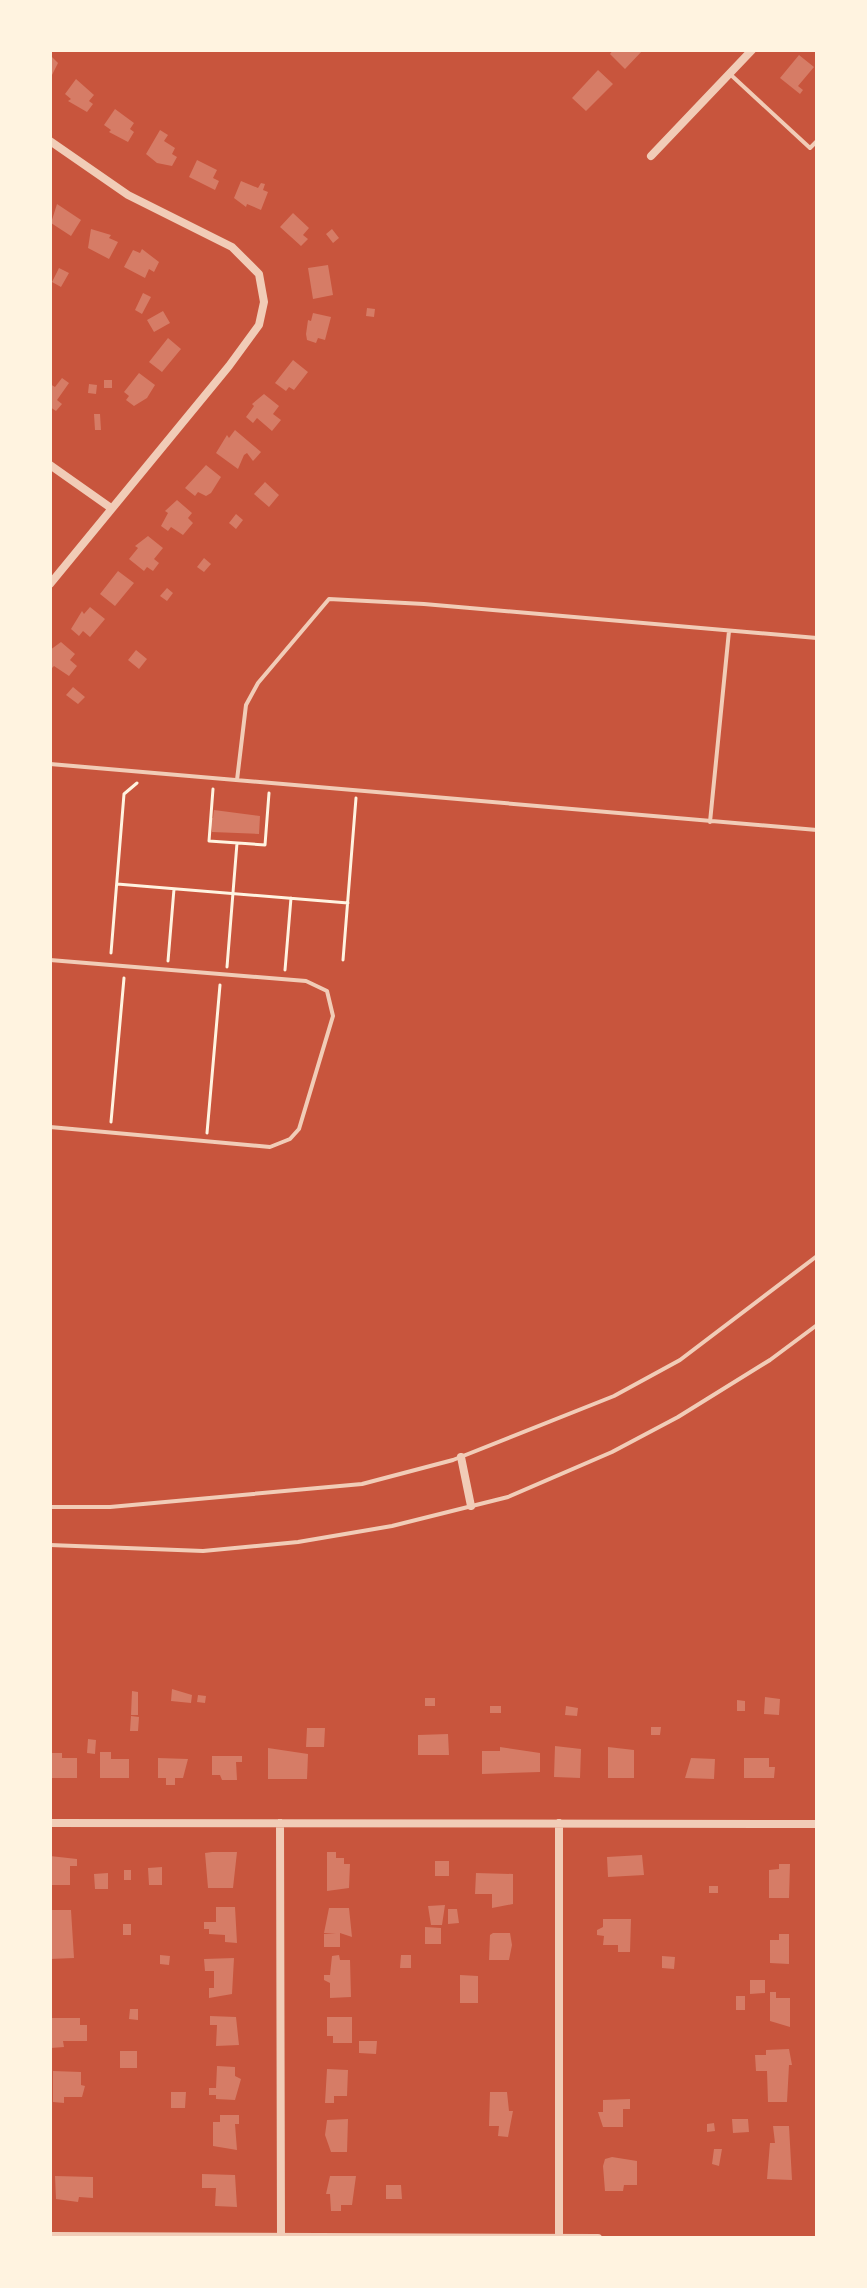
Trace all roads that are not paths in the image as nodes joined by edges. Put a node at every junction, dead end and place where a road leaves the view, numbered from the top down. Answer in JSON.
{"nodes":[{"id":1,"x":752,"y":50,"type":"edge"},
{"id":2,"x":730,"y":73,"type":"junction"},
{"id":3,"x":50,"y":141,"type":"edge"},
{"id":4,"x":817,"y":141,"type":"edge"},
{"id":5,"x":651,"y":156,"type":"dead end"},
{"id":6,"x":50,"y":465,"type":"edge"},
{"id":7,"x":111,"y":508,"type":"junction"},
{"id":8,"x":50,"y":584,"type":"edge"},
{"id":9,"x":729,"y":631,"type":"junction"},
{"id":10,"x":817,"y":638,"type":"edge"},
{"id":11,"x":50,"y":764,"type":"edge"},
{"id":12,"x":237,"y":780,"type":"junction"},
{"id":13,"x":710,"y":822,"type":"junction"},
{"id":14,"x":817,"y":830,"type":"edge"},
{"id":15,"x":50,"y":960,"type":"edge"},
{"id":16,"x":50,"y":1127,"type":"edge"},
{"id":17,"x":817,"y":1256,"type":"edge"},
{"id":18,"x":817,"y":1325,"type":"edge"},
{"id":19,"x":461,"y":1457,"type":"junction"},
{"id":20,"x":471,"y":1506,"type":"junction"},
{"id":21,"x":50,"y":1507,"type":"edge"},
{"id":22,"x":50,"y":1545,"type":"edge"},
{"id":23,"x":50,"y":1823,"type":"edge"},
{"id":24,"x":280,"y":1823,"type":"junction"},
{"id":25,"x":559,"y":1823,"type":"junction"},
{"id":26,"x":817,"y":1824,"type":"edge"},
{"id":27,"x":50,"y":2236,"type":"edge"},
{"id":28,"x":281,"y":2238,"type":"edge"},
{"id":29,"x":559,"y":2238,"type":"edge"},
{"id":30,"x":598,"y":2238,"type":"edge"}],
"edges":[{"from":1,"to":2,"type":"street"},
{"from":2,"to":4,"type":"lane"},
{"from":2,"to":5,"type":"street"},
{"from":3,"to":7,"type":"street"},
{"from":6,"to":7,"type":"street"},
{"from":7,"to":8,"type":"street"},
{"from":9,"to":10,"type":"lane"},
{"from":9,"to":12,"type":"lane"},
{"from":9,"to":13,"type":"lane"},
{"from":11,"to":12,"type":"lane"},
{"from":12,"to":13,"type":"lane"},
{"from":13,"to":14,"type":"lane"},
{"from":15,"to":16,"type":"lane"},
{"from":17,"to":19,"type":"lane"},
{"from":18,"to":20,"type":"lane"},
{"from":19,"to":20,"type":"street"},
{"from":19,"to":21,"type":"lane"},
{"from":20,"to":22,"type":"lane"},
{"from":23,"to":24,"type":"street"},
{"from":24,"to":25,"type":"street"},
{"from":24,"to":28,"type":"street"},
{"from":25,"to":26,"type":"street"},
{"from":25,"to":29,"type":"street"},
{"from":27,"to":28,"type":"street"},
{"from":28,"to":29,"type":"street"},
{"from":29,"to":30,"type":"street"}]}
